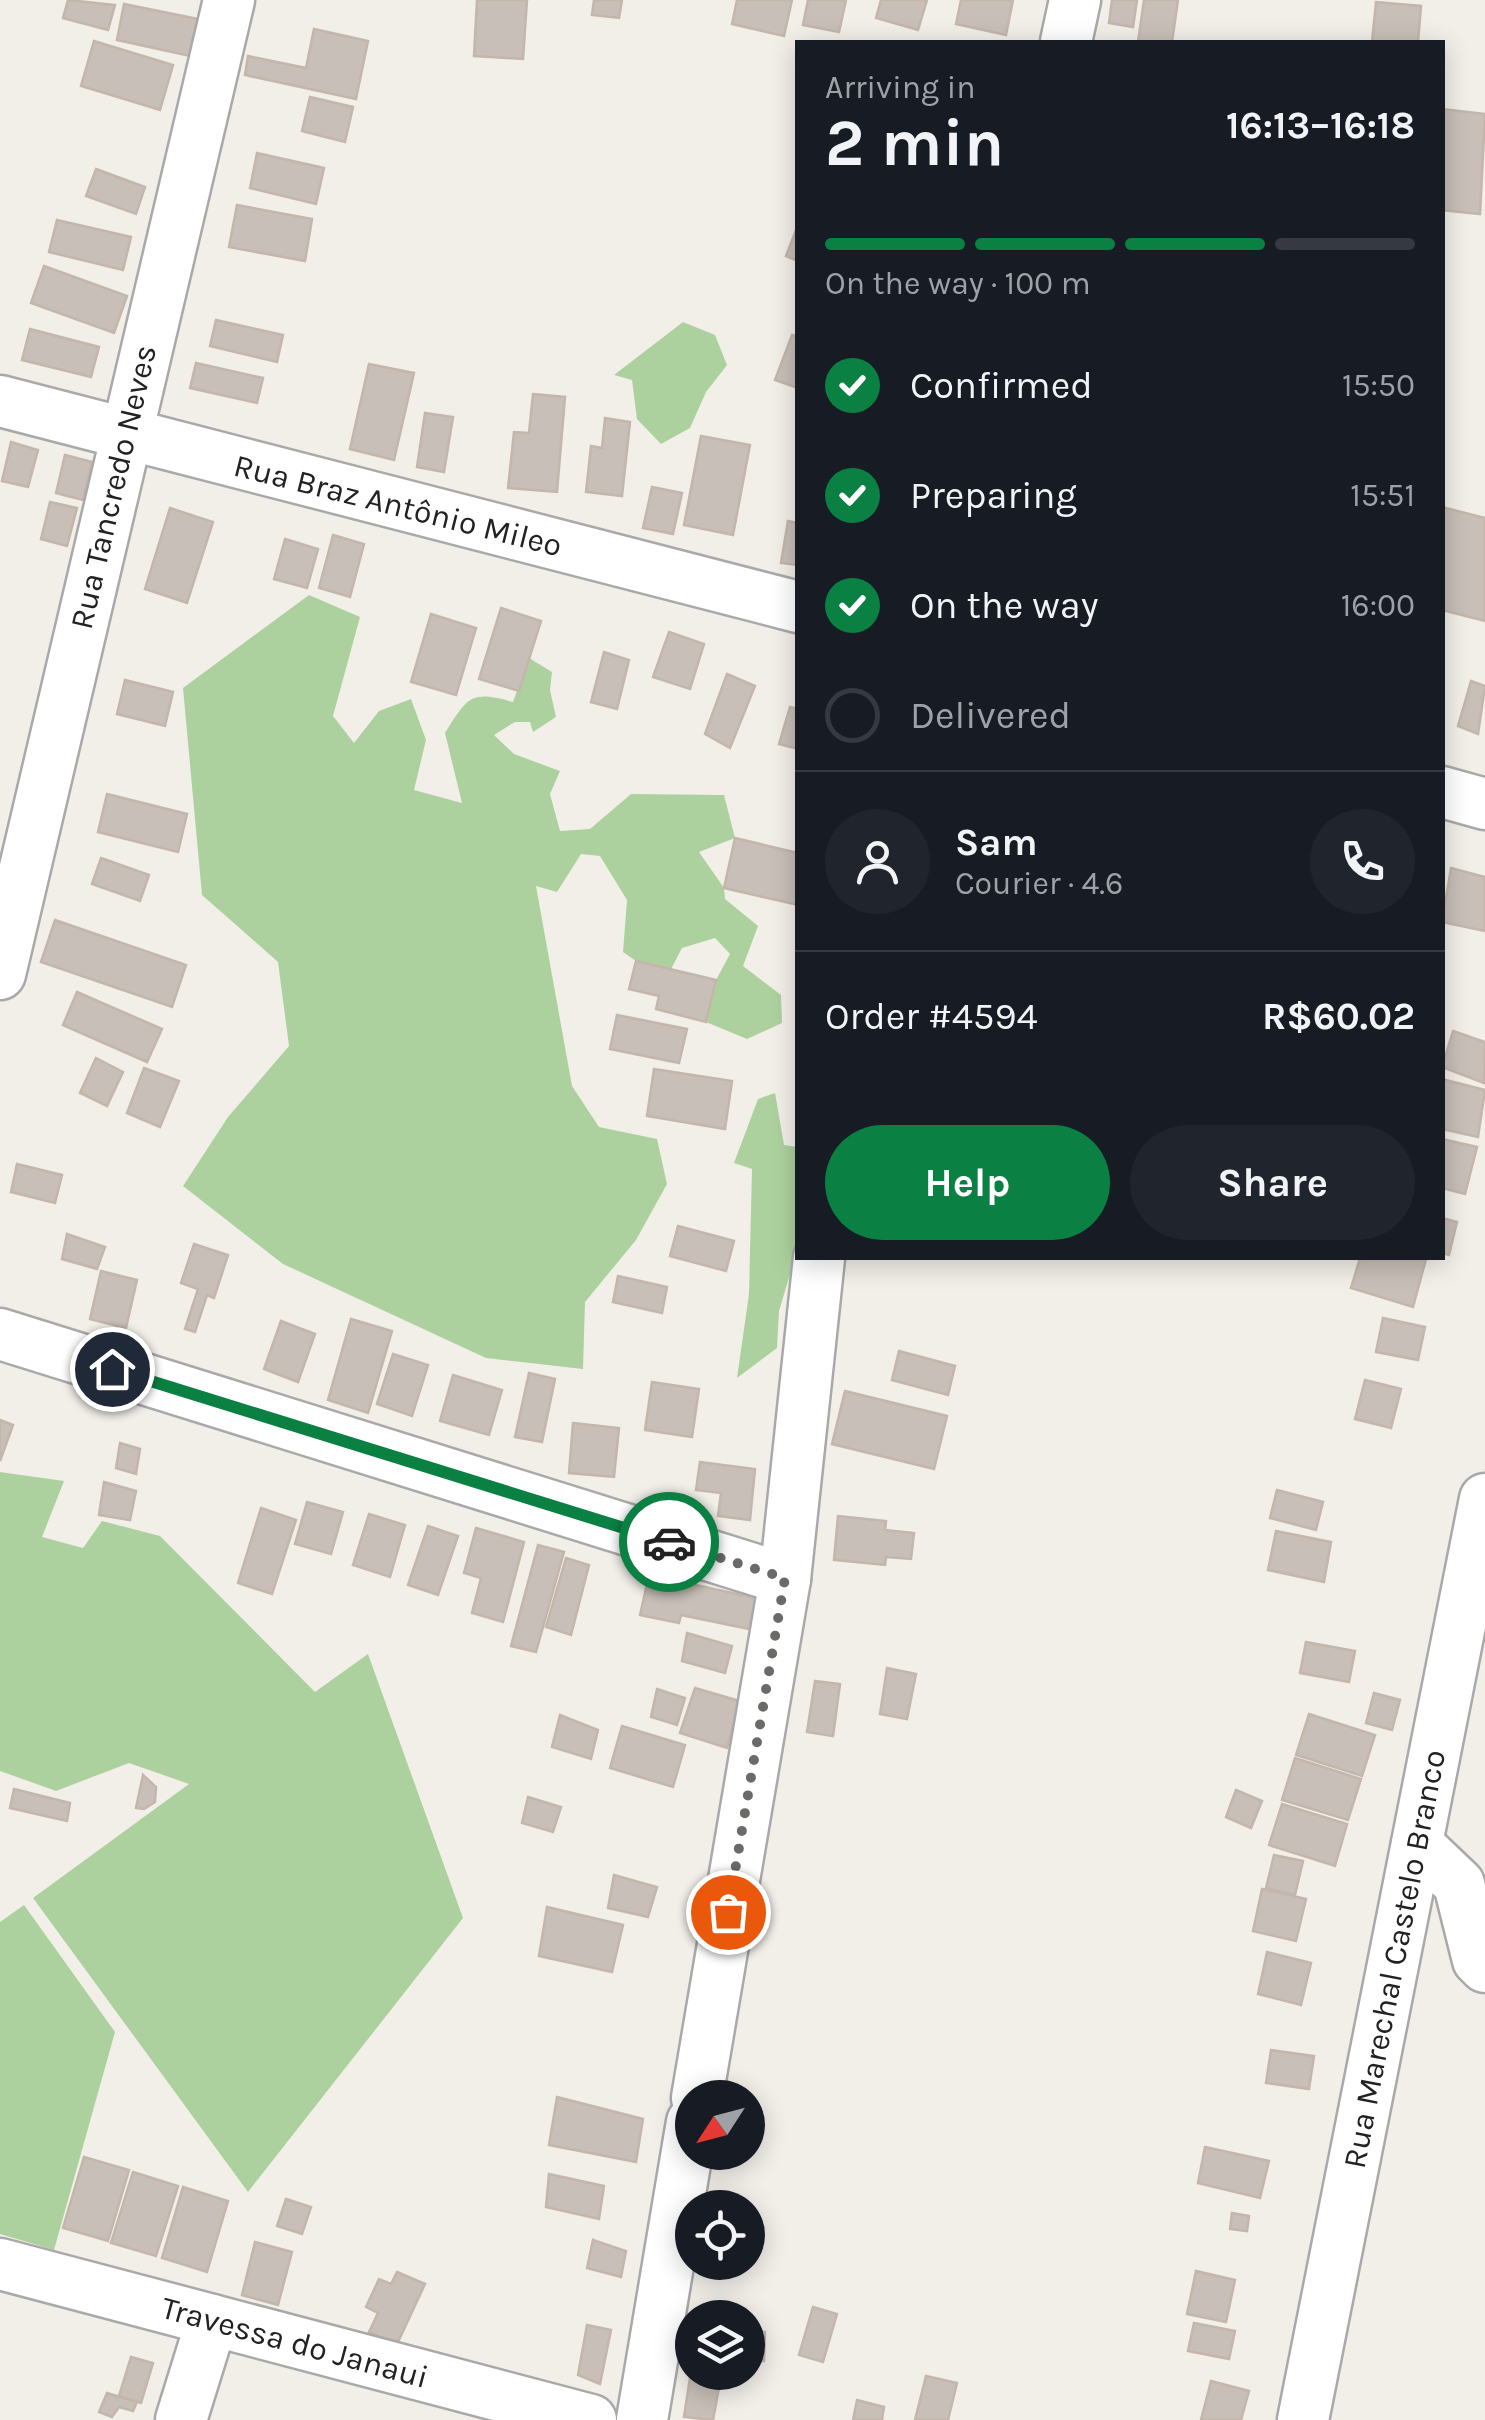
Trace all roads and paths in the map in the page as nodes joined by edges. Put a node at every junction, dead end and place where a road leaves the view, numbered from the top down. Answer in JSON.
{"nodes":[{"id":1,"x":230,"y":0,"type":"edge"},
{"id":2,"x":1075,"y":0,"type":"edge"},
{"id":3,"x":1066,"y":40,"type":"edge"},
{"id":4,"x":0,"y":401,"type":"edge"},
{"id":5,"x":126,"y":435,"type":"junction"},
{"id":6,"x":795,"y":606,"type":"edge"},
{"id":7,"x":1445,"y":793,"type":"edge"},
{"id":8,"x":1485,"y":804,"type":"edge"},
{"id":9,"x":0,"y":974,"type":"edge"},
{"id":10,"x":819,"y":1260,"type":"edge"},
{"id":11,"x":0,"y":1334,"type":"edge"},
{"id":12,"x":1485,"y":1498,"type":"edge"},
{"id":13,"x":785,"y":1578,"type":"junction"},
{"id":14,"x":1417,"y":1844,"type":"junction"},
{"id":15,"x":1485,"y":1967,"type":"edge"},
{"id":16,"x":700,"y":2080,"type":"edge"},
{"id":17,"x":684,"y":2170,"type":"edge"},
{"id":18,"x":0,"y":2264,"type":"edge"},
{"id":19,"x":212,"y":2320,"type":"junction"},
{"id":20,"x":181,"y":2420,"type":"edge"},
{"id":21,"x":591,"y":2420,"type":"edge"},
{"id":22,"x":642,"y":2420,"type":"edge"},
{"id":23,"x":1303,"y":2420,"type":"edge"}],
"edges":[{"from":1,"to":5,"type":"street","name":"Rua Tancredo Neves"},
{"from":2,"to":3,"type":"street"},
{"from":4,"to":5,"type":"street","name":"Rua Braz Antônio Mileo"},
{"from":5,"to":6,"type":"street","name":"Rua Braz Antônio Mileo"},
{"from":5,"to":9,"type":"street","name":"Rua Tancredo Neves"},
{"from":7,"to":8,"type":"street"},
{"from":10,"to":13,"type":"street"},
{"from":11,"to":13,"type":"street"},
{"from":12,"to":14,"type":"street","name":"Rua Marechal Castelo Branco"},
{"from":13,"to":16,"type":"street"},
{"from":14,"to":15,"type":"street"},
{"from":14,"to":23,"type":"street","name":"Rua Marechal Castelo Branco"},
{"from":17,"to":22,"type":"street"},
{"from":18,"to":19,"type":"street","name":"Travessa do Janaui"},
{"from":19,"to":20,"type":"street"},
{"from":19,"to":21,"type":"street","name":"Travessa do Janaui"}]}
